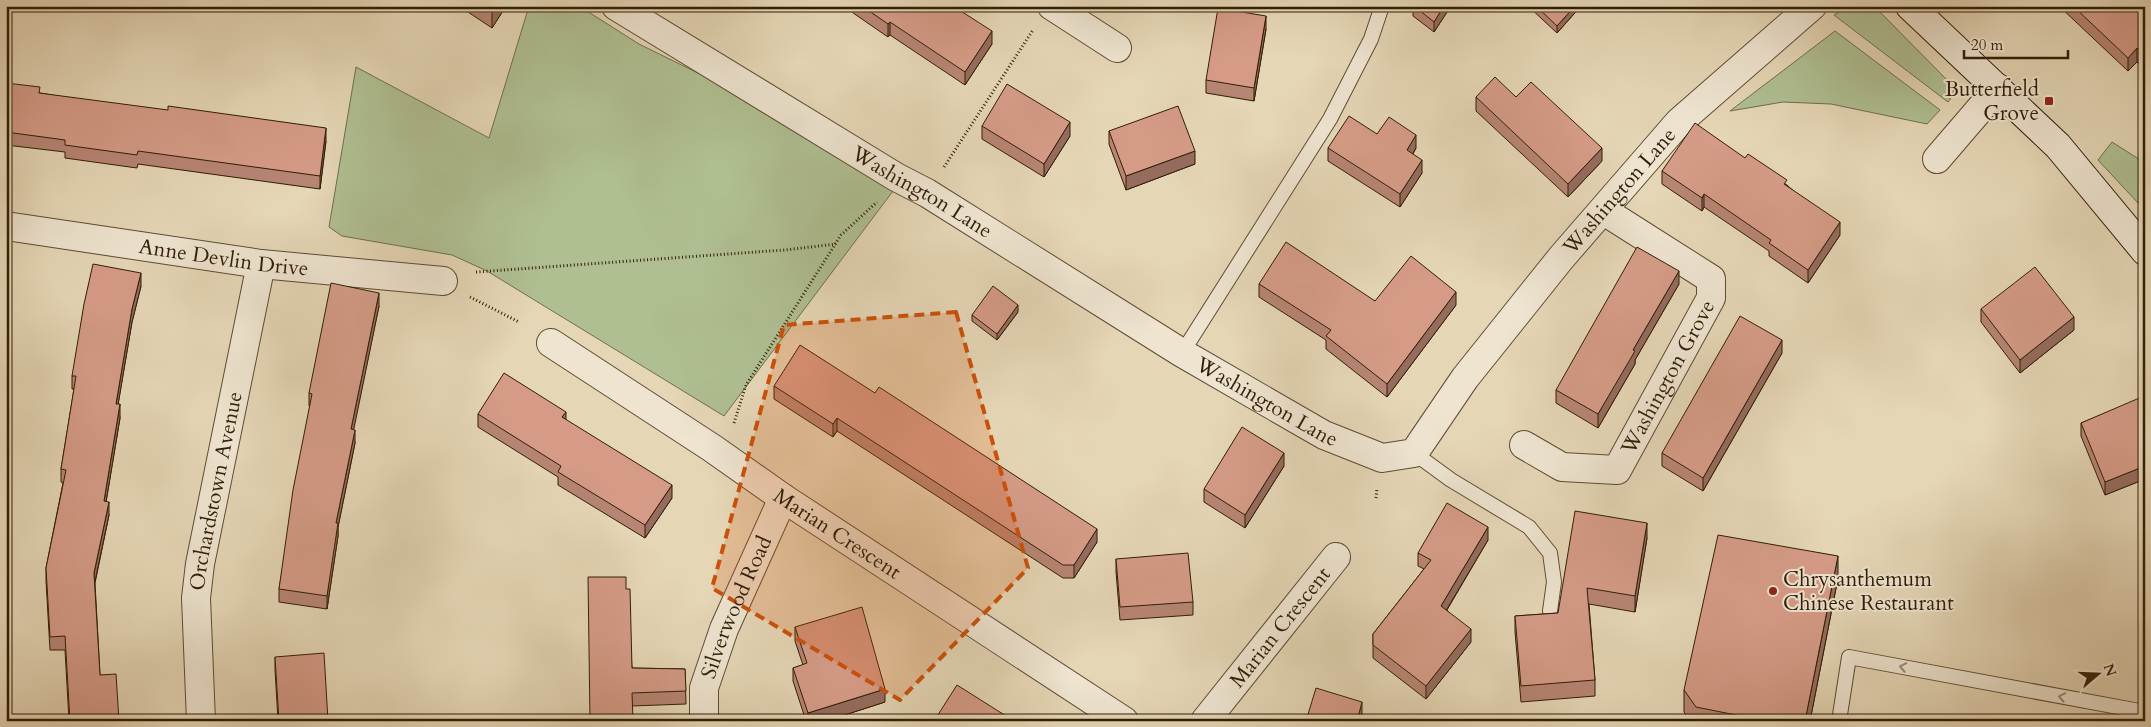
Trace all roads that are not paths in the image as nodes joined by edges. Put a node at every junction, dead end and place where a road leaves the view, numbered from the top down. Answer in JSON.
{"nodes":[{"id":1,"x":616,"y":6,"type":"edge"},
{"id":2,"x":1382,"y":6,"type":"edge"},
{"id":3,"x":1812,"y":6,"type":"edge"},
{"id":4,"x":1910,"y":6,"type":"edge"},
{"id":5,"x":1044,"y":16,"type":"edge"},
{"id":6,"x":1117,"y":48,"type":"dead end"},
{"id":7,"x":1998,"y":88,"type":"junction"},
{"id":8,"x":1937,"y":160,"type":"dead end"},
{"id":9,"x":1604,"y":211,"type":"junction"},
{"id":10,"x":6,"y":226,"type":"edge"},
{"id":11,"x":2145,"y":251,"type":"edge"},
{"id":12,"x":261,"y":264,"type":"junction"},
{"id":13,"x":443,"y":281,"type":"dead end"},
{"id":14,"x":552,"y":343,"type":"dead end"},
{"id":15,"x":1182,"y":353,"type":"junction"},
{"id":16,"x":1524,"y":445,"type":"dead end"},
{"id":17,"x":1414,"y":453,"type":"junction"},
{"id":18,"x":784,"y":498,"type":"junction"},
{"id":19,"x":1336,"y":557,"type":"dead end"},
{"id":20,"x":1550,"y":611,"type":"dead end"},
{"id":21,"x":2145,"y":712,"type":"edge"},
{"id":22,"x":201,"y":721,"type":"edge"},
{"id":23,"x":704,"y":721,"type":"edge"},
{"id":24,"x":1124,"y":721,"type":"edge"},
{"id":25,"x":1205,"y":721,"type":"edge"},
{"id":26,"x":1839,"y":721,"type":"edge"}],
"edges":[{"from":1,"to":15,"type":"street","name":"Washington Lane"},
{"from":2,"to":15,"type":"lane"},
{"from":3,"to":9,"type":"street","name":"Washington Lane"},
{"from":4,"to":7,"type":"street"},
{"from":5,"to":6,"type":"street"},
{"from":7,"to":8,"type":"street"},
{"from":7,"to":11,"type":"street"},
{"from":9,"to":16,"type":"street","name":"Washington Grove"},
{"from":9,"to":17,"type":"street","name":"Washington Lane"},
{"from":10,"to":12,"type":"street","name":"Anne Devlin Drive"},
{"from":12,"to":13,"type":"street","name":"Anne Devlin Drive"},
{"from":12,"to":22,"type":"street","name":"Orchardstown Avenue"},
{"from":14,"to":18,"type":"street","name":"Marian Crescent"},
{"from":15,"to":17,"type":"street","name":"Washington Lane"},
{"from":17,"to":20,"type":"lane"},
{"from":18,"to":23,"type":"street","name":"Silverwood Road"},
{"from":18,"to":24,"type":"street","name":"Marian Crescent"},
{"from":19,"to":25,"type":"street","name":"Marian Crescent"},
{"from":21,"to":26,"type":"lane","one_way":true}]}
